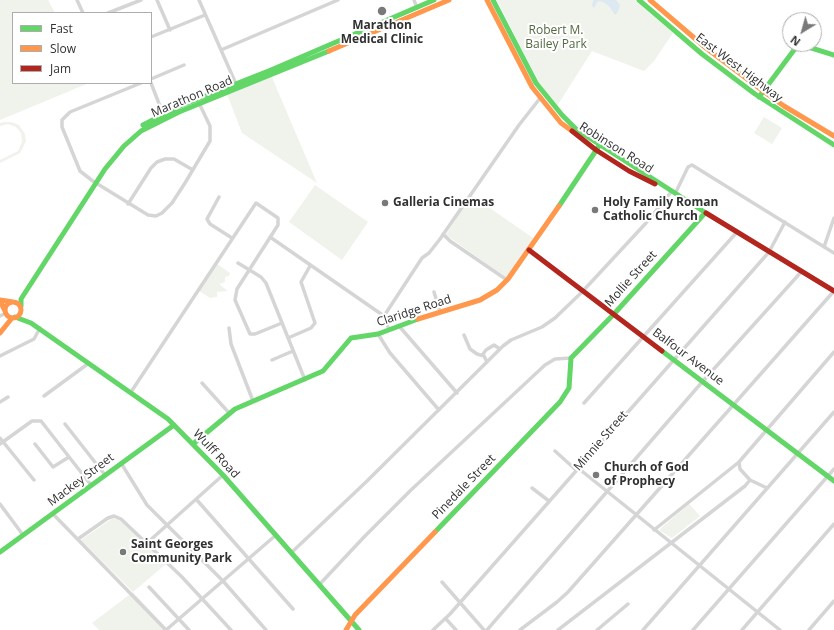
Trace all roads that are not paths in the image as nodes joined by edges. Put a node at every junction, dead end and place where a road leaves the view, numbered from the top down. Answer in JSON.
{"nodes":[{"id":1,"x":77,"y":0,"type":"edge"},
{"id":2,"x":141,"y":0,"type":"edge"},
{"id":3,"x":157,"y":0,"type":"edge"},
{"id":4,"x":200,"y":0,"type":"edge"},
{"id":5,"x":338,"y":0,"type":"edge"},
{"id":6,"x":414,"y":0,"type":"edge"},
{"id":7,"x":434,"y":0,"type":"edge"},
{"id":8,"x":449,"y":0,"type":"edge"},
{"id":9,"x":487,"y":0,"type":"edge"},
{"id":10,"x":494,"y":0,"type":"edge"},
{"id":11,"x":639,"y":0,"type":"edge"},
{"id":12,"x":650,"y":0,"type":"edge"},
{"id":13,"x":417,"y":8,"type":"junction"},
{"id":14,"x":83,"y":12,"type":"edge"},
{"id":15,"x":111,"y":12,"type":"edge"},
{"id":16,"x":205,"y":15,"type":"junction"},
{"id":17,"x":170,"y":30,"type":"junction"},
{"id":18,"x":152,"y":37,"type":"edge"},
{"id":19,"x":221,"y":50,"type":"junction"},
{"id":20,"x":834,"y":55,"type":"edge"},
{"id":21,"x":184,"y":65,"type":"dead end"},
{"id":22,"x":152,"y":79,"type":"edge"},
{"id":23,"x":139,"y":84,"type":"edge"},
{"id":24,"x":151,"y":84,"type":"edge"},
{"id":25,"x":236,"y":84,"type":"junction"},
{"id":26,"x":763,"y":91,"type":"junction"},
{"id":27,"x":542,"y":96,"type":"junction"},
{"id":28,"x":759,"y":96,"type":"junction"},
{"id":29,"x":198,"y":101,"type":"junction"},
{"id":30,"x":163,"y":114,"type":"junction"},
{"id":31,"x":834,"y":136,"type":"edge"},
{"id":32,"x":834,"y":145,"type":"edge"},
{"id":33,"x":597,"y":148,"type":"junction"},
{"id":34,"x":193,"y":170,"type":"junction"},
{"id":35,"x":95,"y":183,"type":"junction"},
{"id":36,"x":673,"y":193,"type":"junction"},
{"id":37,"x":219,"y":197,"type":"dead end"},
{"id":38,"x":128,"y":204,"type":"junction"},
{"id":39,"x":705,"y":213,"type":"junction"},
{"id":40,"x":834,"y":218,"type":"edge"},
{"id":41,"x":785,"y":222,"type":"junction"},
{"id":42,"x":737,"y":232,"type":"junction"},
{"id":43,"x":443,"y":234,"type":"junction"},
{"id":44,"x":270,"y":237,"type":"junction"},
{"id":45,"x":232,"y":238,"type":"junction"},
{"id":46,"x":440,"y":239,"type":"junction"},
{"id":47,"x":450,"y":240,"type":"junction"},
{"id":48,"x":824,"y":247,"type":"junction"},
{"id":49,"x":529,"y":250,"type":"junction"},
{"id":50,"x":769,"y":252,"type":"junction"},
{"id":51,"x":834,"y":253,"type":"edge"},
{"id":52,"x":238,"y":263,"type":"dead end"},
{"id":53,"x":310,"y":266,"type":"junction"},
{"id":54,"x":249,"y":269,"type":"junction"},
{"id":55,"x":802,"y":271,"type":"junction"},
{"id":56,"x":507,"y":280,"type":"junction"},
{"id":57,"x":834,"y":291,"type":"edge"},
{"id":58,"x":434,"y":292,"type":"dead end"},
{"id":59,"x":582,"y":292,"type":"junction"},
{"id":60,"x":0,"y":300,"type":"edge"},
{"id":61,"x":13,"y":302,"type":"junction"},
{"id":62,"x":21,"y":307,"type":"junction"},
{"id":63,"x":440,"y":312,"type":"junction"},
{"id":64,"x":614,"y":314,"type":"junction"},
{"id":65,"x":9,"y":315,"type":"junction"},
{"id":66,"x":0,"y":316,"type":"edge"},
{"id":67,"x":384,"y":316,"type":"junction"},
{"id":68,"x":31,"y":323,"type":"junction"},
{"id":69,"x":282,"y":323,"type":"junction"},
{"id":70,"x":399,"y":326,"type":"junction"},
{"id":71,"x":40,"y":328,"type":"junction"},
{"id":72,"x":229,"y":328,"type":"dead end"},
{"id":73,"x":389,"y":330,"type":"junction"},
{"id":74,"x":0,"y":333,"type":"edge"},
{"id":75,"x":378,"y":334,"type":"junction"},
{"id":76,"x":464,"y":335,"type":"dead end"},
{"id":77,"x":643,"y":336,"type":"junction"},
{"id":78,"x":288,"y":338,"type":"junction"},
{"id":79,"x":500,"y":349,"type":"junction"},
{"id":80,"x":293,"y":351,"type":"junction"},
{"id":81,"x":834,"y":352,"type":"edge"},
{"id":82,"x":0,"y":356,"type":"edge"},
{"id":83,"x":484,"y":356,"type":"junction"},
{"id":84,"x":571,"y":358,"type":"junction"},
{"id":85,"x":673,"y":359,"type":"junction"},
{"id":86,"x":272,"y":360,"type":"dead end"},
{"id":87,"x":487,"y":362,"type":"junction"},
{"id":88,"x":89,"y":363,"type":"junction"},
{"id":89,"x":305,"y":380,"type":"junction"},
{"id":90,"x":703,"y":381,"type":"junction"},
{"id":91,"x":202,"y":383,"type":"dead end"},
{"id":92,"x":130,"y":392,"type":"junction"},
{"id":93,"x":457,"y":393,"type":"junction"},
{"id":94,"x":44,"y":396,"type":"dead end"},
{"id":95,"x":8,"y":397,"type":"dead end"},
{"id":96,"x":253,"y":401,"type":"junction"},
{"id":97,"x":0,"y":402,"type":"edge"},
{"id":98,"x":584,"y":403,"type":"dead end"},
{"id":99,"x":733,"y":404,"type":"junction"},
{"id":100,"x":439,"y":410,"type":"junction"},
{"id":101,"x":834,"y":412,"type":"edge"},
{"id":102,"x":230,"y":414,"type":"junction"},
{"id":103,"x":65,"y":424,"type":"dead end"},
{"id":104,"x":174,"y":425,"type":"junction"},
{"id":105,"x":766,"y":429,"type":"junction"},
{"id":106,"x":0,"y":438,"type":"edge"},
{"id":107,"x":1,"y":444,"type":"edge"},
{"id":108,"x":35,"y":444,"type":"dead end"},
{"id":109,"x":193,"y":444,"type":"junction"},
{"id":110,"x":555,"y":451,"type":"dead end"},
{"id":111,"x":797,"y":454,"type":"junction"},
{"id":112,"x":69,"y":456,"type":"junction"},
{"id":113,"x":739,"y":462,"type":"junction"},
{"id":114,"x":121,"y":463,"type":"junction"},
{"id":115,"x":577,"y":469,"type":"junction"},
{"id":116,"x":834,"y":469,"type":"edge"},
{"id":117,"x":105,"y":475,"type":"junction"},
{"id":118,"x":223,"y":475,"type":"junction"},
{"id":119,"x":828,"y":476,"type":"junction"},
{"id":120,"x":34,"y":480,"type":"dead end"},
{"id":121,"x":750,"y":480,"type":"junction"},
{"id":122,"x":834,"y":482,"type":"edge"},
{"id":123,"x":91,"y":485,"type":"junction"},
{"id":124,"x":532,"y":488,"type":"dead end"},
{"id":125,"x":767,"y":488,"type":"junction"},
{"id":126,"x":606,"y":492,"type":"junction"},
{"id":127,"x":196,"y":500,"type":"junction"},
{"id":128,"x":549,"y":501,"type":"junction"},
{"id":129,"x":0,"y":504,"type":"edge"},
{"id":130,"x":53,"y":514,"type":"junction"},
{"id":131,"x":636,"y":515,"type":"junction"},
{"id":132,"x":834,"y":524,"type":"edge"},
{"id":133,"x":167,"y":525,"type":"junction"},
{"id":134,"x":654,"y":530,"type":"junction"},
{"id":135,"x":23,"y":535,"type":"junction"},
{"id":136,"x":276,"y":535,"type":"junction"},
{"id":137,"x":78,"y":539,"type":"junction"},
{"id":138,"x":147,"y":543,"type":"junction"},
{"id":139,"x":672,"y":544,"type":"junction"},
{"id":140,"x":0,"y":552,"type":"edge"},
{"id":141,"x":291,"y":553,"type":"junction"},
{"id":142,"x":249,"y":559,"type":"junction"},
{"id":143,"x":699,"y":565,"type":"junction"},
{"id":144,"x":223,"y":581,"type":"junction"},
{"id":145,"x":442,"y":582,"type":"dead end"},
{"id":146,"x":319,"y":584,"type":"junction"},
{"id":147,"x":149,"y":587,"type":"dead end"},
{"id":148,"x":728,"y":589,"type":"junction"},
{"id":149,"x":202,"y":599,"type":"junction"},
{"id":150,"x":834,"y":601,"type":"edge"},
{"id":151,"x":460,"y":603,"type":"junction"},
{"id":152,"x":628,"y":604,"type":"dead end"},
{"id":153,"x":293,"y":610,"type":"dead end"},
{"id":154,"x":758,"y":612,"type":"junction"},
{"id":155,"x":179,"y":618,"type":"junction"},
{"id":156,"x":446,"y":619,"type":"junction"},
{"id":157,"x":352,"y":622,"type":"junction"},
{"id":158,"x":166,"y":630,"type":"edge"},
{"id":159,"x":190,"y":630,"type":"edge"},
{"id":160,"x":231,"y":630,"type":"edge"},
{"id":161,"x":266,"y":630,"type":"edge"},
{"id":162,"x":346,"y":630,"type":"edge"},
{"id":163,"x":359,"y":630,"type":"edge"},
{"id":164,"x":433,"y":630,"type":"edge"},
{"id":165,"x":456,"y":630,"type":"edge"},
{"id":166,"x":486,"y":630,"type":"edge"},
{"id":167,"x":520,"y":630,"type":"edge"},
{"id":168,"x":558,"y":630,"type":"edge"},
{"id":169,"x":597,"y":630,"type":"edge"},
{"id":170,"x":643,"y":630,"type":"edge"},
{"id":171,"x":693,"y":630,"type":"edge"},
{"id":172,"x":742,"y":630,"type":"edge"},
{"id":173,"x":780,"y":630,"type":"edge"},
{"id":174,"x":809,"y":630,"type":"edge"}],
"edges":[{"from":1,"to":14,"type":"street"},
{"from":2,"to":15,"type":"street"},
{"from":3,"to":17,"type":"street"},
{"from":4,"to":16,"type":"street"},
{"from":5,"to":19,"type":"street"},
{"from":6,"to":13,"type":"street"},
{"from":7,"to":13,"type":"main road","name":"Marathon Road"},
{"from":8,"to":29,"type":"main road","name":"Marathon Road"},
{"from":9,"to":27,"type":"main road","name":"Robinson Road"},
{"from":10,"to":27,"type":"main road","name":"Robinson Road"},
{"from":11,"to":28,"type":"main road","name":"East West Highway"},
{"from":12,"to":26,"type":"main road","name":"East West Highway"},
{"from":13,"to":25,"type":"main road","name":"Marathon Road"},
{"from":16,"to":17,"type":"street"},
{"from":16,"to":19,"type":"street"},
{"from":17,"to":18,"type":"street"},
{"from":19,"to":25,"type":"street"},
{"from":20,"to":26,"type":"main road"},
{"from":21,"to":22,"type":"street"},
{"from":23,"to":35,"type":"street"},
{"from":24,"to":30,"type":"street"},
{"from":25,"to":29,"type":"main road","name":"Marathon Road"},
{"from":26,"to":28,"type":"main road"},
{"from":26,"to":31,"type":"main road","name":"East West Highway"},
{"from":27,"to":33,"type":"main road","name":"Robinson Road"},
{"from":27,"to":43,"type":"street"},
{"from":28,"to":32,"type":"main road","name":"East West Highway"},
{"from":29,"to":30,"type":"main road","name":"Marathon Road"},
{"from":29,"to":34,"type":"street"},
{"from":29,"to":35,"type":"main road","name":"Marathon Road"},
{"from":30,"to":35,"type":"main road","name":"Marathon Road"},
{"from":33,"to":36,"type":"main road","name":"Robinson Road"},
{"from":33,"to":49,"type":"main road","name":"Claridge Road"},
{"from":34,"to":38,"type":"street"},
{"from":34,"to":38,"type":"street"},
{"from":35,"to":38,"type":"street"},
{"from":35,"to":61,"type":"main road","name":"Marathon Road"},
{"from":35,"to":62,"type":"main road","name":"Marathon Road"},
{"from":36,"to":39,"type":"main road","name":"Robinson Road"},
{"from":36,"to":41,"type":"street"},
{"from":36,"to":59,"type":"street"},
{"from":37,"to":45,"type":"street"},
{"from":39,"to":42,"type":"main road","name":"Robinson Road"},
{"from":39,"to":64,"type":"main road","name":"Mollie Street"},
{"from":40,"to":48,"type":"street"},
{"from":41,"to":48,"type":"street"},
{"from":41,"to":50,"type":"street","name":"Minnie Street"},
{"from":42,"to":50,"type":"main road","name":"Robinson Road"},
{"from":42,"to":77,"type":"street"},
{"from":43,"to":46,"type":"street"},
{"from":43,"to":47,"type":"street"},
{"from":44,"to":45,"type":"street"},
{"from":44,"to":53,"type":"street"},
{"from":44,"to":54,"type":"street"},
{"from":45,"to":92,"type":"street"},
{"from":46,"to":47,"type":"street"},
{"from":46,"to":67,"type":"street"},
{"from":47,"to":56,"type":"street"},
{"from":48,"to":51,"type":"street"},
{"from":49,"to":56,"type":"main road","name":"Claridge Road"},
{"from":49,"to":59,"type":"main road","name":"Balfour Avenue"},
{"from":50,"to":55,"type":"main road","name":"Robinson Road"},
{"from":50,"to":85,"type":"street","name":"Minnie Street"},
{"from":52,"to":54,"type":"street"},
{"from":53,"to":67,"type":"street"},
{"from":53,"to":78,"type":"street"},
{"from":54,"to":69,"type":"street"},
{"from":54,"to":69,"type":"street"},
{"from":55,"to":57,"type":"main road","name":"Robinson Road"},
{"from":55,"to":90,"type":"street"},
{"from":56,"to":63,"type":"main road","name":"Claridge Road"},
{"from":57,"to":99,"type":"street"},
{"from":58,"to":63,"type":"street"},
{"from":59,"to":64,"type":"main road","name":"Balfour Avenue"},
{"from":59,"to":79,"type":"street"},
{"from":60,"to":61,"type":"main road"},
{"from":60,"to":65,"type":"main road"},
{"from":61,"to":62,"type":"main road"},
{"from":61,"to":65,"type":"main road","name":"Marathon Road"},
{"from":62,"to":65,"type":"main road","name":"Marathon Road"},
{"from":62,"to":68,"type":"main road","name":"Wulff Road"},
{"from":63,"to":70,"type":"main road","name":"Claridge Road"},
{"from":64,"to":77,"type":"main road","name":"Balfour Avenue"},
{"from":64,"to":84,"type":"main road","name":"Mollie Street"},
{"from":65,"to":66,"type":"street"},
{"from":65,"to":68,"type":"main road","name":"Wulff Road"},
{"from":65,"to":74,"type":"main road"},
{"from":67,"to":73,"type":"street"},
{"from":68,"to":71,"type":"main road","name":"Wulff Road"},
{"from":69,"to":78,"type":"street"},
{"from":70,"to":73,"type":"main road","name":"Claridge Road"},
{"from":70,"to":93,"type":"street"},
{"from":71,"to":82,"type":"street"},
{"from":71,"to":88,"type":"main road","name":"Wulff Road"},
{"from":72,"to":96,"type":"street"},
{"from":73,"to":75,"type":"main road","name":"Claridge Road"},
{"from":75,"to":89,"type":"main road","name":"Claridge Road"},
{"from":75,"to":100,"type":"street"},
{"from":76,"to":83,"type":"street"},
{"from":77,"to":85,"type":"main road","name":"Balfour Avenue"},
{"from":77,"to":98,"type":"street"},
{"from":78,"to":80,"type":"street"},
{"from":79,"to":83,"type":"street"},
{"from":79,"to":87,"type":"street"},
{"from":80,"to":86,"type":"street"},
{"from":80,"to":89,"type":"street"},
{"from":81,"to":105,"type":"street"},
{"from":83,"to":87,"type":"street"},
{"from":84,"to":146,"type":"street"},
{"from":84,"to":157,"type":"main road","name":"Pinedale Street"},
{"from":85,"to":90,"type":"main road","name":"Balfour Avenue"},
{"from":85,"to":115,"type":"street","name":"Minnie Street"},
{"from":87,"to":93,"type":"street"},
{"from":88,"to":92,"type":"main road","name":"Wulff Road"},
{"from":88,"to":94,"type":"street"},
{"from":89,"to":96,"type":"main road","name":"Claridge Road"},
{"from":90,"to":99,"type":"main road","name":"Balfour Avenue"},
{"from":90,"to":126,"type":"street"},
{"from":91,"to":102,"type":"street"},
{"from":92,"to":104,"type":"main road","name":"Wulff Road"},
{"from":93,"to":100,"type":"street"},
{"from":95,"to":97,"type":"street"},
{"from":96,"to":102,"type":"main road","name":"Claridge Road"},
{"from":99,"to":105,"type":"main road","name":"Balfour Avenue"},
{"from":99,"to":131,"type":"street"},
{"from":100,"to":141,"type":"street"},
{"from":101,"to":111,"type":"street"},
{"from":102,"to":109,"type":"main road","name":"Claridge Road"},
{"from":103,"to":117,"type":"street"},
{"from":104,"to":109,"type":"main road","name":"Wulff Road"},
{"from":104,"to":114,"type":"main road","name":"Mackey Street"},
{"from":105,"to":111,"type":"main road","name":"Balfour Avenue"},
{"from":105,"to":113,"type":"street"},
{"from":106,"to":107,"type":"street"},
{"from":107,"to":112,"type":"street"},
{"from":107,"to":120,"type":"street"},
{"from":108,"to":112,"type":"street"},
{"from":109,"to":118,"type":"main road","name":"Wulff Road"},
{"from":110,"to":115,"type":"street"},
{"from":111,"to":119,"type":"main road","name":"Balfour Avenue"},
{"from":111,"to":125,"type":"street"},
{"from":112,"to":123,"type":"street"},
{"from":113,"to":121,"type":"street"},
{"from":113,"to":134,"type":"street"},
{"from":114,"to":117,"type":"main road","name":"Mackey Street"},
{"from":114,"to":133,"type":"street"},
{"from":115,"to":126,"type":"street"},
{"from":115,"to":128,"type":"street","name":"Minnie Street"},
{"from":116,"to":119,"type":"street"},
{"from":117,"to":123,"type":"main road","name":"Mackey Street"},
{"from":118,"to":127,"type":"street"},
{"from":118,"to":136,"type":"main road","name":"Wulff Road"},
{"from":119,"to":122,"type":"main road","name":"Balfour Avenue"},
{"from":119,"to":148,"type":"street"},
{"from":121,"to":125,"type":"street"},
{"from":121,"to":139,"type":"street"},
{"from":123,"to":130,"type":"main road","name":"Mackey Street"},
{"from":124,"to":128,"type":"street"},
{"from":125,"to":143,"type":"street"},
{"from":126,"to":131,"type":"street"},
{"from":126,"to":166,"type":"street"},
{"from":127,"to":133,"type":"street"},
{"from":127,"to":142,"type":"street"},
{"from":128,"to":151,"type":"street","name":"Minnie Street"},
{"from":129,"to":135,"type":"street"},
{"from":130,"to":135,"type":"main road","name":"Mackey Street"},
{"from":130,"to":137,"type":"street"},
{"from":131,"to":134,"type":"street"},
{"from":131,"to":167,"type":"street"},
{"from":132,"to":154,"type":"street"},
{"from":133,"to":138,"type":"street"},
{"from":133,"to":144,"type":"street"},
{"from":134,"to":139,"type":"street"},
{"from":135,"to":140,"type":"main road","name":"Mackey Street"},
{"from":136,"to":141,"type":"main road","name":"Wulff Road"},
{"from":136,"to":142,"type":"street"},
{"from":137,"to":138,"type":"street"},
{"from":137,"to":158,"type":"street"},
{"from":138,"to":149,"type":"street"},
{"from":139,"to":143,"type":"street"},
{"from":139,"to":168,"type":"street"},
{"from":141,"to":146,"type":"main road","name":"Wulff Road"},
{"from":142,"to":144,"type":"street"},
{"from":142,"to":153,"type":"street"},
{"from":143,"to":148,"type":"street"},
{"from":143,"to":170,"type":"street"},
{"from":144,"to":149,"type":"street"},
{"from":144,"to":161,"type":"street"},
{"from":145,"to":151,"type":"street"},
{"from":146,"to":157,"type":"main road","name":"Wulff Road"},
{"from":147,"to":155,"type":"street"},
{"from":148,"to":154,"type":"street"},
{"from":148,"to":171,"type":"street"},
{"from":149,"to":155,"type":"street"},
{"from":149,"to":160,"type":"street"},
{"from":150,"to":174,"type":"street"},
{"from":151,"to":156,"type":"street","name":"Minnie Street"},
{"from":151,"to":166,"type":"street"},
{"from":152,"to":169,"type":"street"},
{"from":154,"to":172,"type":"street"},
{"from":154,"to":173,"type":"street"},
{"from":155,"to":158,"type":"street"},
{"from":155,"to":159,"type":"street"},
{"from":156,"to":164,"type":"street","name":"Minnie Street"},
{"from":156,"to":165,"type":"street"},
{"from":157,"to":162,"type":"main road","name":"Pinedale Street"},
{"from":157,"to":163,"type":"main road","name":"Wulff Road"}]}
